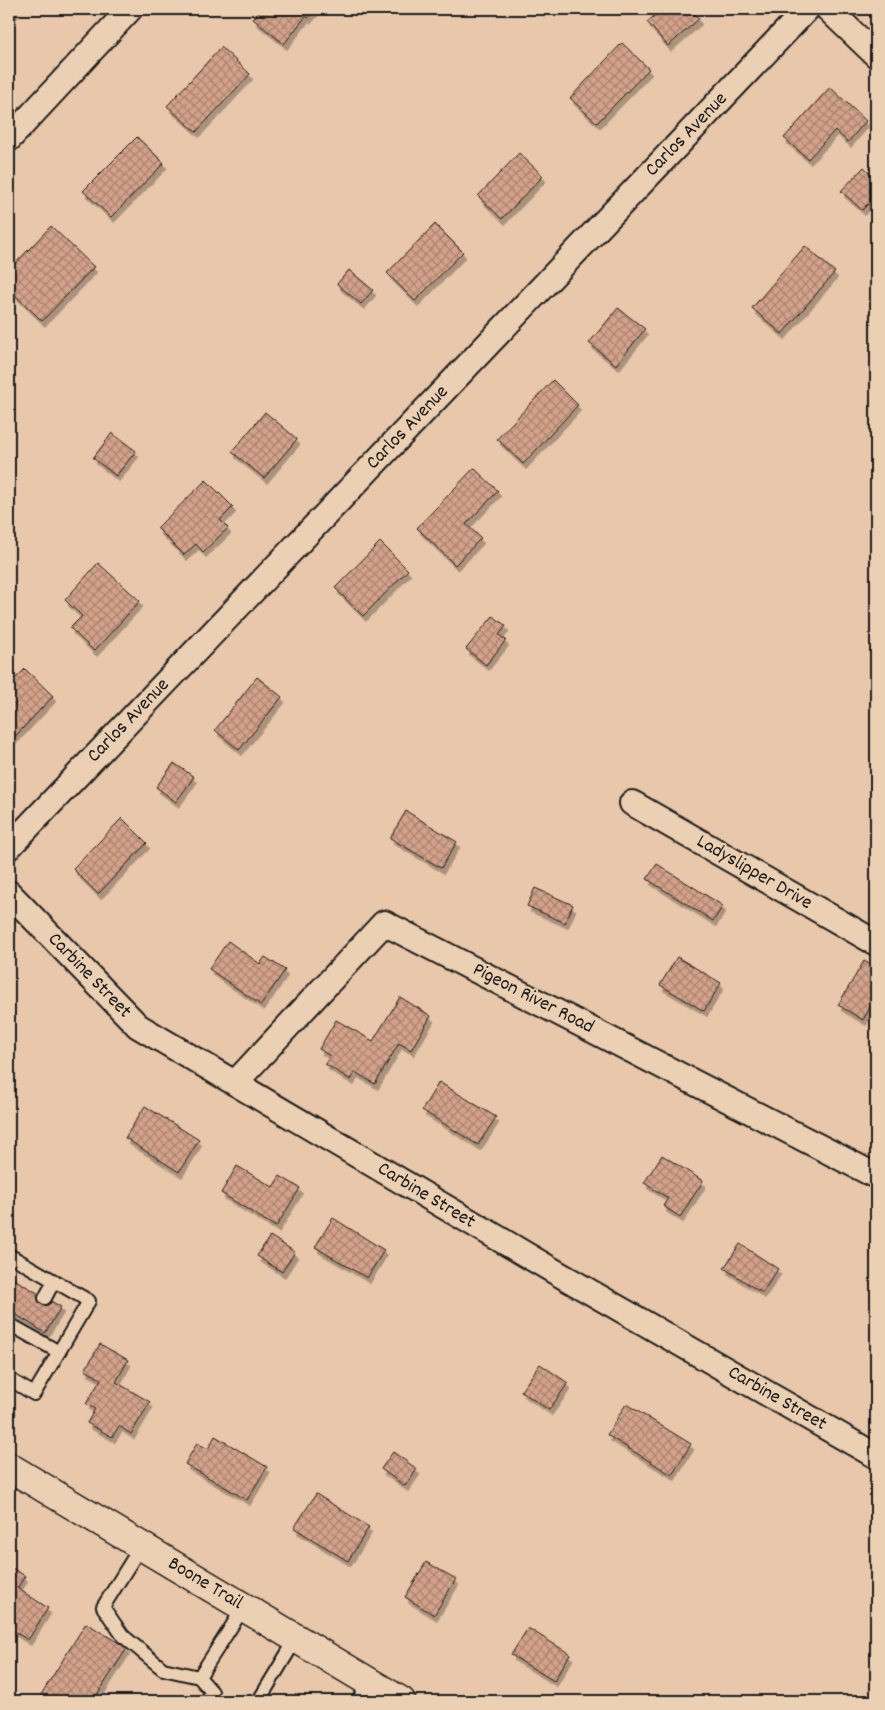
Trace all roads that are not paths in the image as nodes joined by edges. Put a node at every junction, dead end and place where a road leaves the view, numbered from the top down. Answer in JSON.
{"nodes":[{"id":1,"x":130,"y":9,"type":"edge"},
{"id":2,"x":807,"y":9,"type":"edge"},
{"id":3,"x":828,"y":9,"type":"edge"},
{"id":4,"x":876,"y":55,"type":"edge"},
{"id":5,"x":9,"y":139,"type":"edge"},
{"id":6,"x":632,"y":803,"type":"dead end"},
{"id":7,"x":9,"y":847,"type":"edge"},
{"id":8,"x":9,"y":893,"type":"edge"},
{"id":9,"x":876,"y":943,"type":"edge"},
{"id":10,"x":235,"y":1083,"type":"junction"},
{"id":11,"x":876,"y":1176,"type":"edge"},
{"id":12,"x":9,"y":1255,"type":"edge"},
{"id":13,"x":54,"y":1281,"type":"junction"},
{"id":14,"x":45,"y":1298,"type":"dead end"},
{"id":15,"x":9,"y":1324,"type":"edge"},
{"id":16,"x":59,"y":1352,"type":"junction"},
{"id":17,"x":9,"y":1379,"type":"edge"},
{"id":18,"x":876,"y":1456,"type":"edge"},
{"id":19,"x":9,"y":1467,"type":"edge"},
{"id":20,"x":141,"y":1546,"type":"junction"},
{"id":21,"x":244,"y":1607,"type":"junction"},
{"id":22,"x":296,"y":1638,"type":"junction"},
{"id":23,"x":199,"y":1677,"type":"junction"},
{"id":24,"x":370,"y":1693,"type":"edge"},
{"id":25,"x":206,"y":1701,"type":"edge"},
{"id":26,"x":264,"y":1701,"type":"edge"},
{"id":27,"x":401,"y":1701,"type":"edge"}],
"edges":[{"from":1,"to":5,"type":"street"},
{"from":2,"to":7,"type":"street","name":"Carlos Avenue"},
{"from":3,"to":4,"type":"street"},
{"from":6,"to":9,"type":"street","name":"Ladyslipper Drive"},
{"from":8,"to":10,"type":"street","name":"Carbine Street"},
{"from":10,"to":11,"type":"street","name":"Pigeon River Road"},
{"from":10,"to":18,"type":"street","name":"Carbine Street"},
{"from":12,"to":13,"type":"lane"},
{"from":13,"to":14,"type":"lane"},
{"from":13,"to":16,"type":"lane"},
{"from":15,"to":16,"type":"lane"},
{"from":16,"to":17,"type":"lane"},
{"from":19,"to":20,"type":"street","name":"Boone Trail"},
{"from":20,"to":21,"type":"street","name":"Boone Trail"},
{"from":20,"to":23,"type":"lane"},
{"from":21,"to":22,"type":"street","name":"Boone Trail"},
{"from":21,"to":23,"type":"lane"},
{"from":22,"to":24,"type":"street","name":"Boone Trail"},
{"from":22,"to":26,"type":"lane"},
{"from":23,"to":25,"type":"lane"},
{"from":24,"to":27,"type":"street","name":"Boone Trail"}]}
